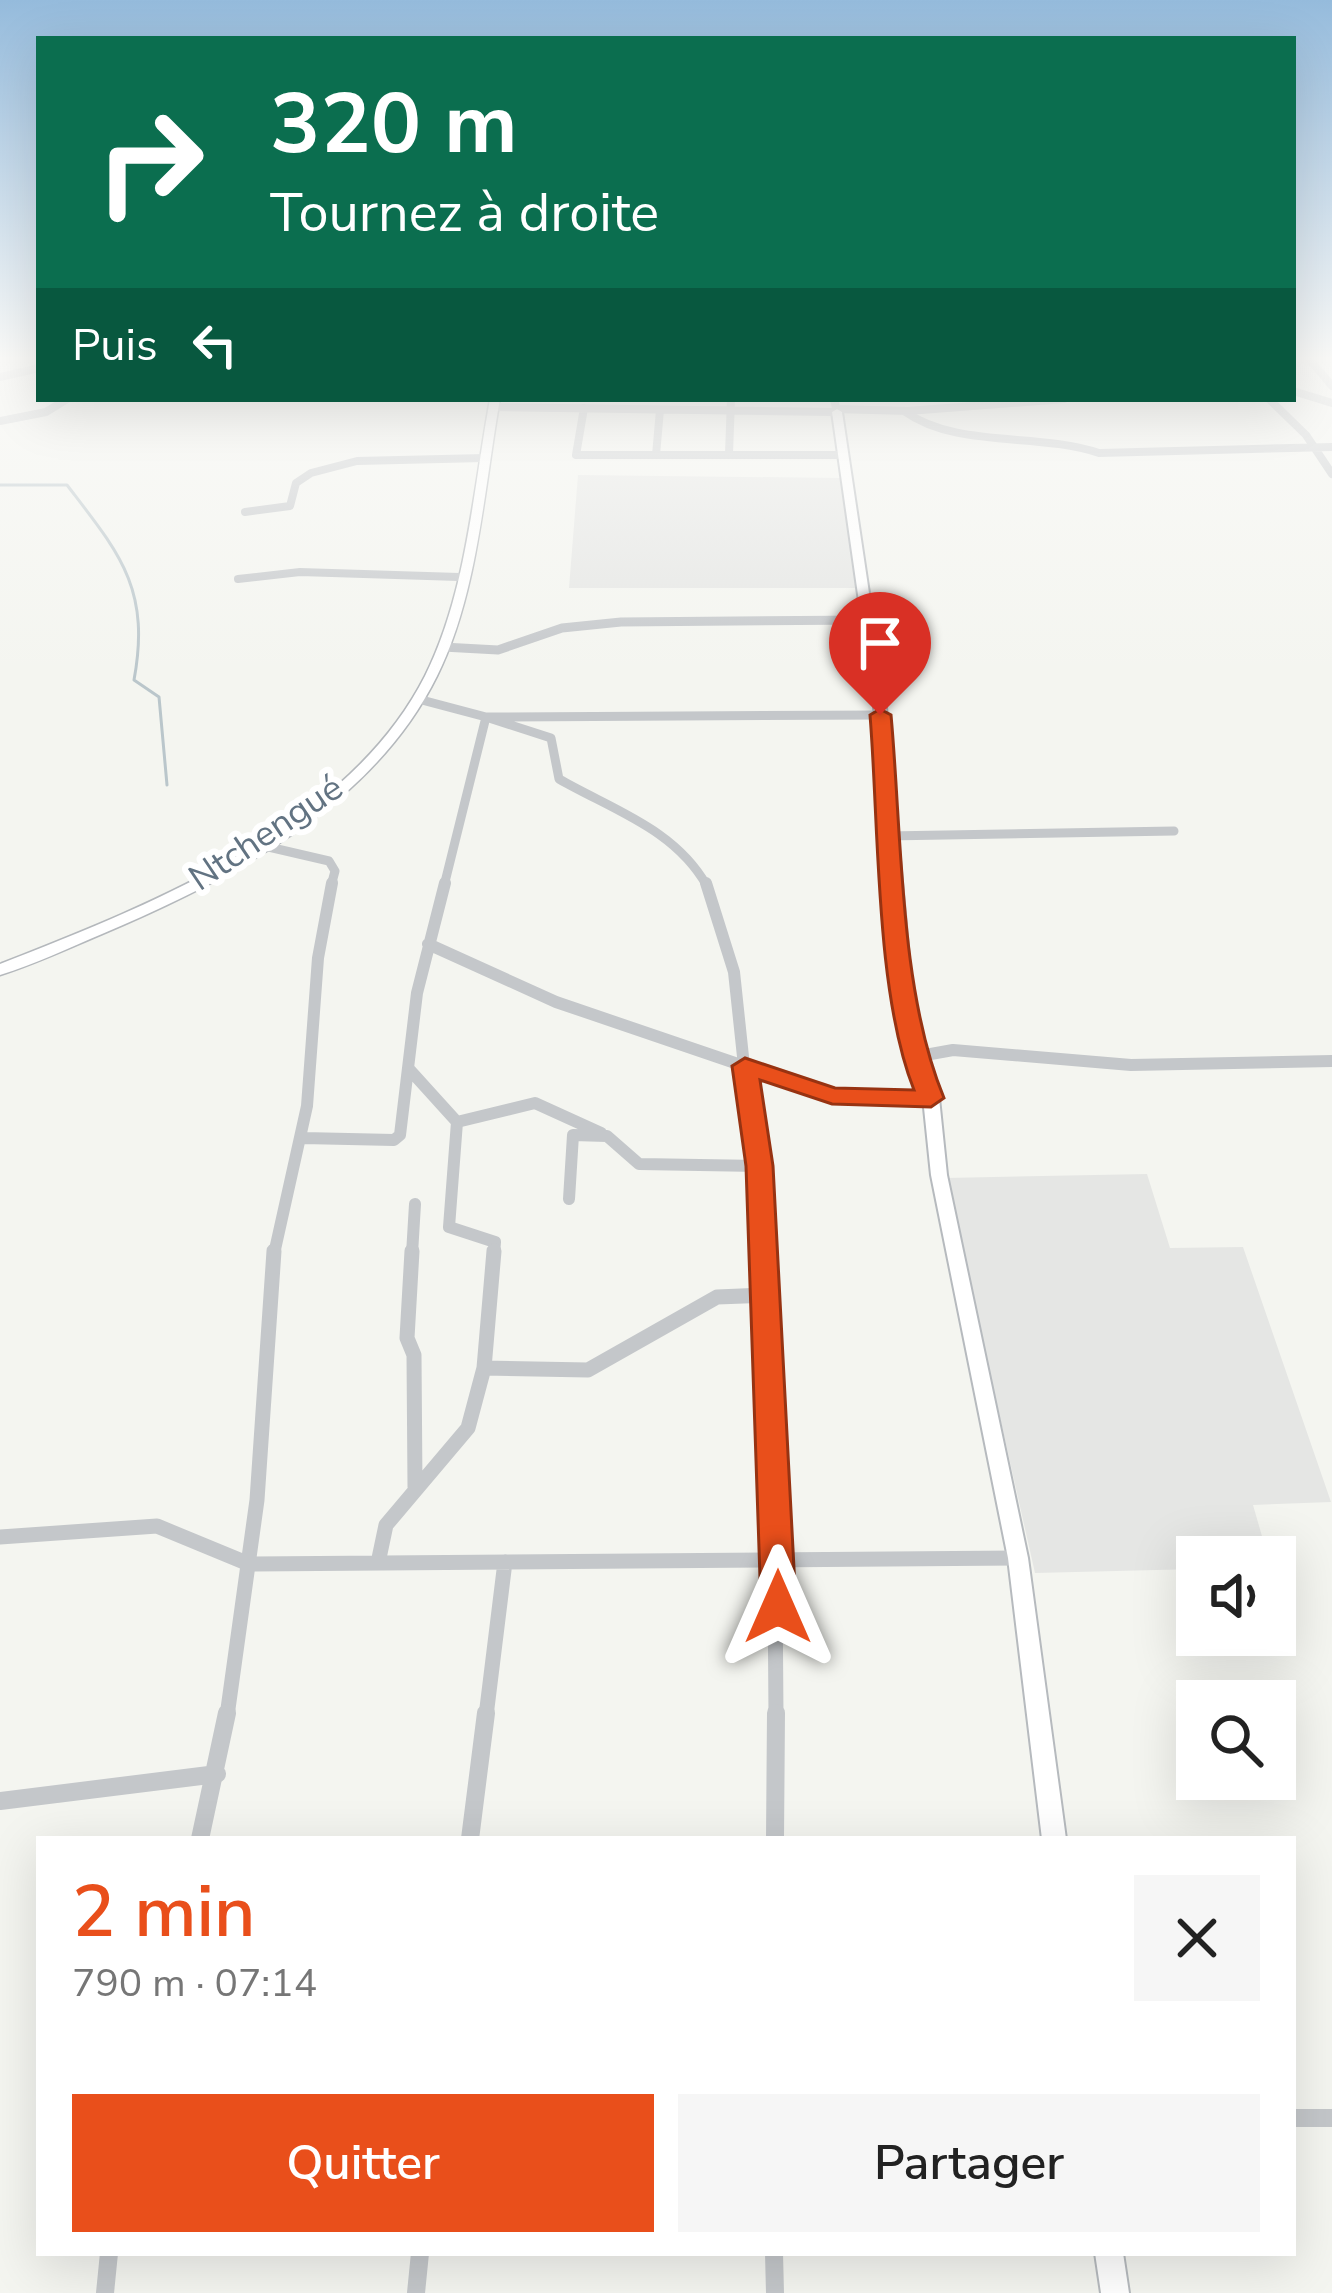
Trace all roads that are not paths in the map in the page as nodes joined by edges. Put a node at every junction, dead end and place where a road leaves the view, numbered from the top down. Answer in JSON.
{"nodes":[{"id":1,"x":366,"y":462,"type":"edge"},
{"id":2,"x":483,"y":462,"type":"edge"},
{"id":3,"x":844,"y":462,"type":"edge"},
{"id":4,"x":244,"y":512,"type":"dead end"},
{"id":5,"x":458,"y":578,"type":"junction"},
{"id":6,"x":238,"y":579,"type":"dead end"},
{"id":7,"x":869,"y":620,"type":"junction"},
{"id":8,"x":443,"y":647,"type":"junction"},
{"id":9,"x":418,"y":699,"type":"junction"},
{"id":10,"x":880,"y":715,"type":"junction"},
{"id":11,"x":486,"y":717,"type":"junction"},
{"id":12,"x":1174,"y":831,"type":"dead end"},
{"id":13,"x":887,"y":836,"type":"junction"},
{"id":14,"x":260,"y":845,"type":"junction"},
{"id":15,"x":428,"y":944,"type":"junction"},
{"id":16,"x":0,"y":970,"type":"edge"},
{"id":17,"x":914,"y":1057,"type":"junction"},
{"id":18,"x":1332,"y":1061,"type":"edge"},
{"id":19,"x":745,"y":1066,"type":"junction"},
{"id":20,"x":409,"y":1069,"type":"junction"},
{"id":21,"x":931,"y":1098,"type":"junction"},
{"id":22,"x":457,"y":1122,"type":"junction"},
{"id":23,"x":607,"y":1136,"type":"junction"},
{"id":24,"x":303,"y":1138,"type":"junction"},
{"id":25,"x":760,"y":1166,"type":"junction"},
{"id":26,"x":569,"y":1199,"type":"dead end"},
{"id":27,"x":415,"y":1204,"type":"dead end"},
{"id":28,"x":766,"y":1295,"type":"junction"},
{"id":29,"x":484,"y":1369,"type":"junction"},
{"id":30,"x":415,"y":1488,"type":"junction"},
{"id":31,"x":0,"y":1537,"type":"edge"},
{"id":32,"x":1018,"y":1558,"type":"junction"},
{"id":33,"x":779,"y":1561,"type":"junction"},
{"id":34,"x":505,"y":1562,"type":"junction"},
{"id":35,"x":378,"y":1563,"type":"junction"},
{"id":36,"x":249,"y":1564,"type":"junction"},
{"id":37,"x":217,"y":1774,"type":"junction"},
{"id":38,"x":0,"y":1801,"type":"edge"},
{"id":39,"x":201,"y":1836,"type":"edge"},
{"id":40,"x":470,"y":1836,"type":"edge"},
{"id":41,"x":775,"y":1836,"type":"edge"},
{"id":42,"x":1054,"y":1836,"type":"edge"},
{"id":43,"x":1296,"y":2118,"type":"edge"},
{"id":44,"x":1332,"y":2118,"type":"edge"},
{"id":45,"x":109,"y":2256,"type":"edge"},
{"id":46,"x":420,"y":2256,"type":"edge"},
{"id":47,"x":774,"y":2256,"type":"edge"},
{"id":48,"x":1109,"y":2256,"type":"edge"},
{"id":49,"x":105,"y":2293,"type":"edge"},
{"id":50,"x":416,"y":2293,"type":"edge"},
{"id":51,"x":775,"y":2293,"type":"edge"},
{"id":52,"x":1115,"y":2293,"type":"edge"}],
"edges":[{"from":1,"to":4,"type":"street"},
{"from":2,"to":5,"type":"main road","name":"Ntchengué"},
{"from":3,"to":7,"type":"street"},
{"from":5,"to":6,"type":"street"},
{"from":5,"to":8,"type":"main road","name":"Ntchengué"},
{"from":7,"to":8,"type":"street"},
{"from":7,"to":10,"type":"street"},
{"from":8,"to":9,"type":"main road","name":"Ntchengué"},
{"from":9,"to":11,"type":"street"},
{"from":9,"to":14,"type":"main road","name":"Ntchengué"},
{"from":10,"to":11,"type":"street"},
{"from":10,"to":13,"type":"street"},
{"from":11,"to":15,"type":"street"},
{"from":11,"to":19,"type":"street"},
{"from":12,"to":13,"type":"street"},
{"from":13,"to":17,"type":"street"},
{"from":14,"to":16,"type":"main road","name":"Ntchengué"},
{"from":14,"to":24,"type":"street"},
{"from":15,"to":19,"type":"street"},
{"from":15,"to":20,"type":"street"},
{"from":17,"to":18,"type":"street"},
{"from":17,"to":21,"type":"street"},
{"from":19,"to":21,"type":"street"},
{"from":19,"to":25,"type":"street"},
{"from":20,"to":22,"type":"street"},
{"from":20,"to":24,"type":"street"},
{"from":21,"to":32,"type":"street"},
{"from":22,"to":23,"type":"street"},
{"from":22,"to":29,"type":"street"},
{"from":23,"to":25,"type":"street"},
{"from":23,"to":26,"type":"street"},
{"from":24,"to":36,"type":"street"},
{"from":25,"to":28,"type":"street"},
{"from":27,"to":30,"type":"street"},
{"from":28,"to":29,"type":"street"},
{"from":28,"to":33,"type":"street"},
{"from":29,"to":30,"type":"street"},
{"from":30,"to":35,"type":"street"},
{"from":31,"to":36,"type":"street"},
{"from":32,"to":33,"type":"street"},
{"from":32,"to":42,"type":"street"},
{"from":33,"to":34,"type":"street"},
{"from":33,"to":41,"type":"street"},
{"from":34,"to":35,"type":"street"},
{"from":34,"to":40,"type":"street"},
{"from":35,"to":36,"type":"street"},
{"from":36,"to":37,"type":"street"},
{"from":37,"to":38,"type":"street"},
{"from":37,"to":39,"type":"street"},
{"from":43,"to":44,"type":"street"},
{"from":45,"to":49,"type":"street"},
{"from":46,"to":50,"type":"street"},
{"from":47,"to":51,"type":"street"},
{"from":48,"to":52,"type":"street"}]}
